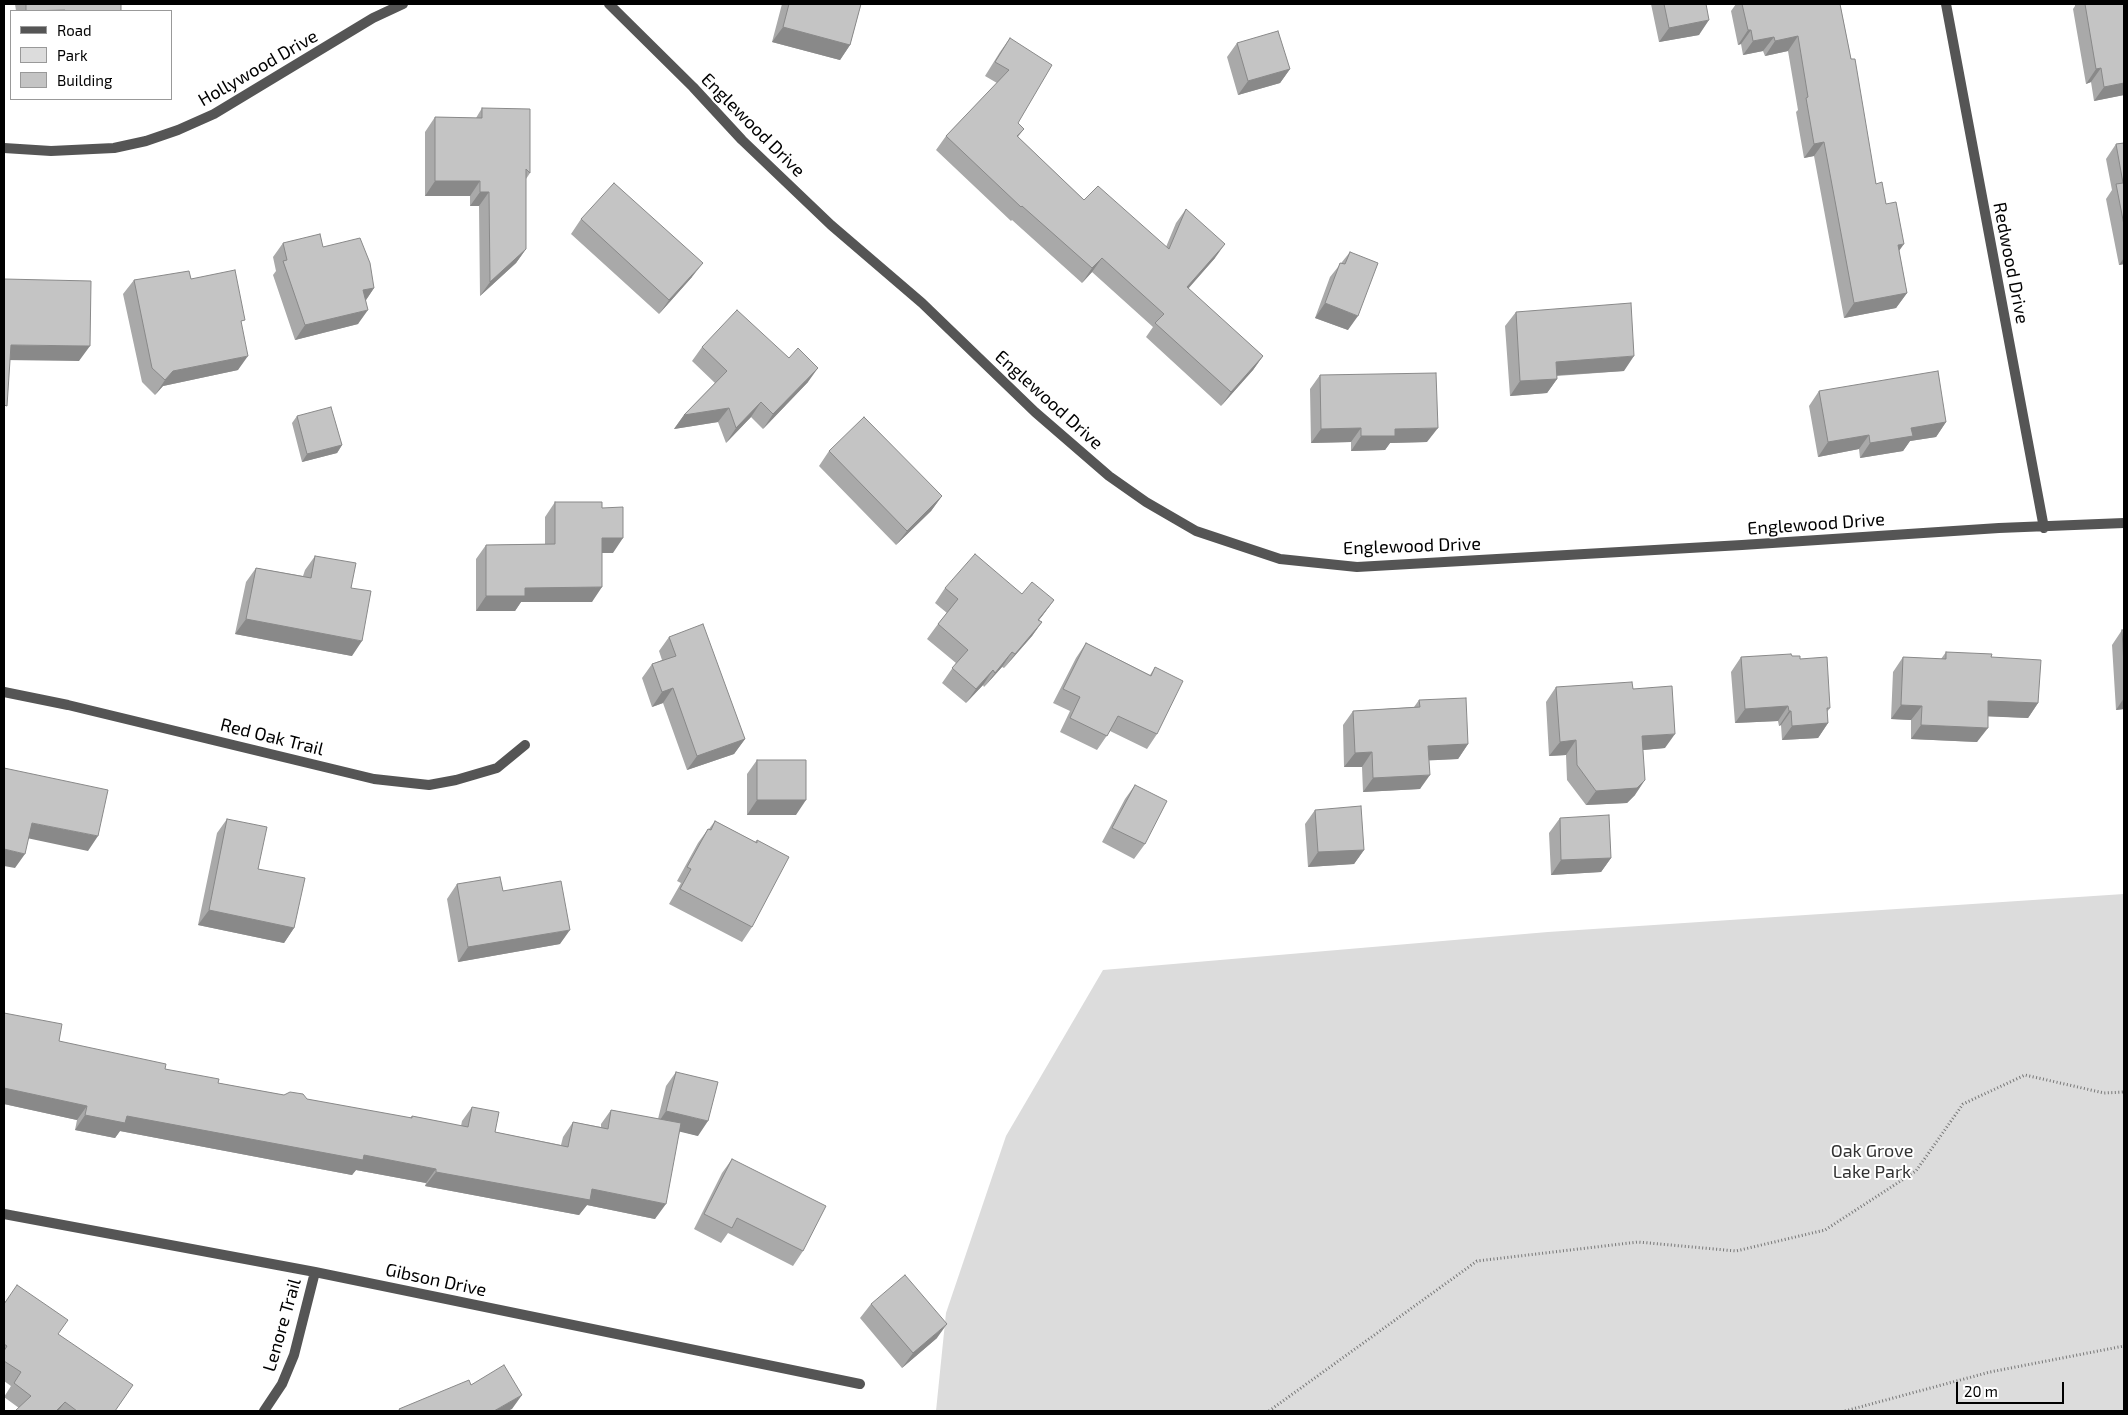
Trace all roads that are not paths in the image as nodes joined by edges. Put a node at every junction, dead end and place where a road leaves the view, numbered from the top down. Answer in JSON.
{"nodes":[{"id":1,"x":404,"y":4,"type":"edge"},
{"id":2,"x":610,"y":4,"type":"edge"},
{"id":3,"x":1946,"y":4,"type":"edge"},
{"id":4,"x":4,"y":148,"type":"edge"},
{"id":5,"x":2124,"y":523,"type":"edge"},
{"id":6,"x":2044,"y":528,"type":"junction"},
{"id":7,"x":4,"y":692,"type":"edge"},
{"id":8,"x":525,"y":745,"type":"dead end"},
{"id":9,"x":4,"y":1214,"type":"edge"},
{"id":10,"x":314,"y":1272,"type":"junction"},
{"id":11,"x":860,"y":1384,"type":"dead end"},
{"id":12,"x":264,"y":1411,"type":"edge"}],
"edges":[{"from":1,"to":4,"type":"street","name":"Hollywood Drive"},
{"from":2,"to":6,"type":"street","name":"Englewood Drive"},
{"from":3,"to":6,"type":"street","name":"Redwood Drive"},
{"from":5,"to":6,"type":"street","name":"Englewood Drive"},
{"from":7,"to":8,"type":"street","name":"Red Oak Trail"},
{"from":9,"to":10,"type":"street","name":"Gibson Drive"},
{"from":10,"to":11,"type":"street","name":"Gibson Drive"},
{"from":10,"to":12,"type":"street","name":"Lenore Trail"}]}
